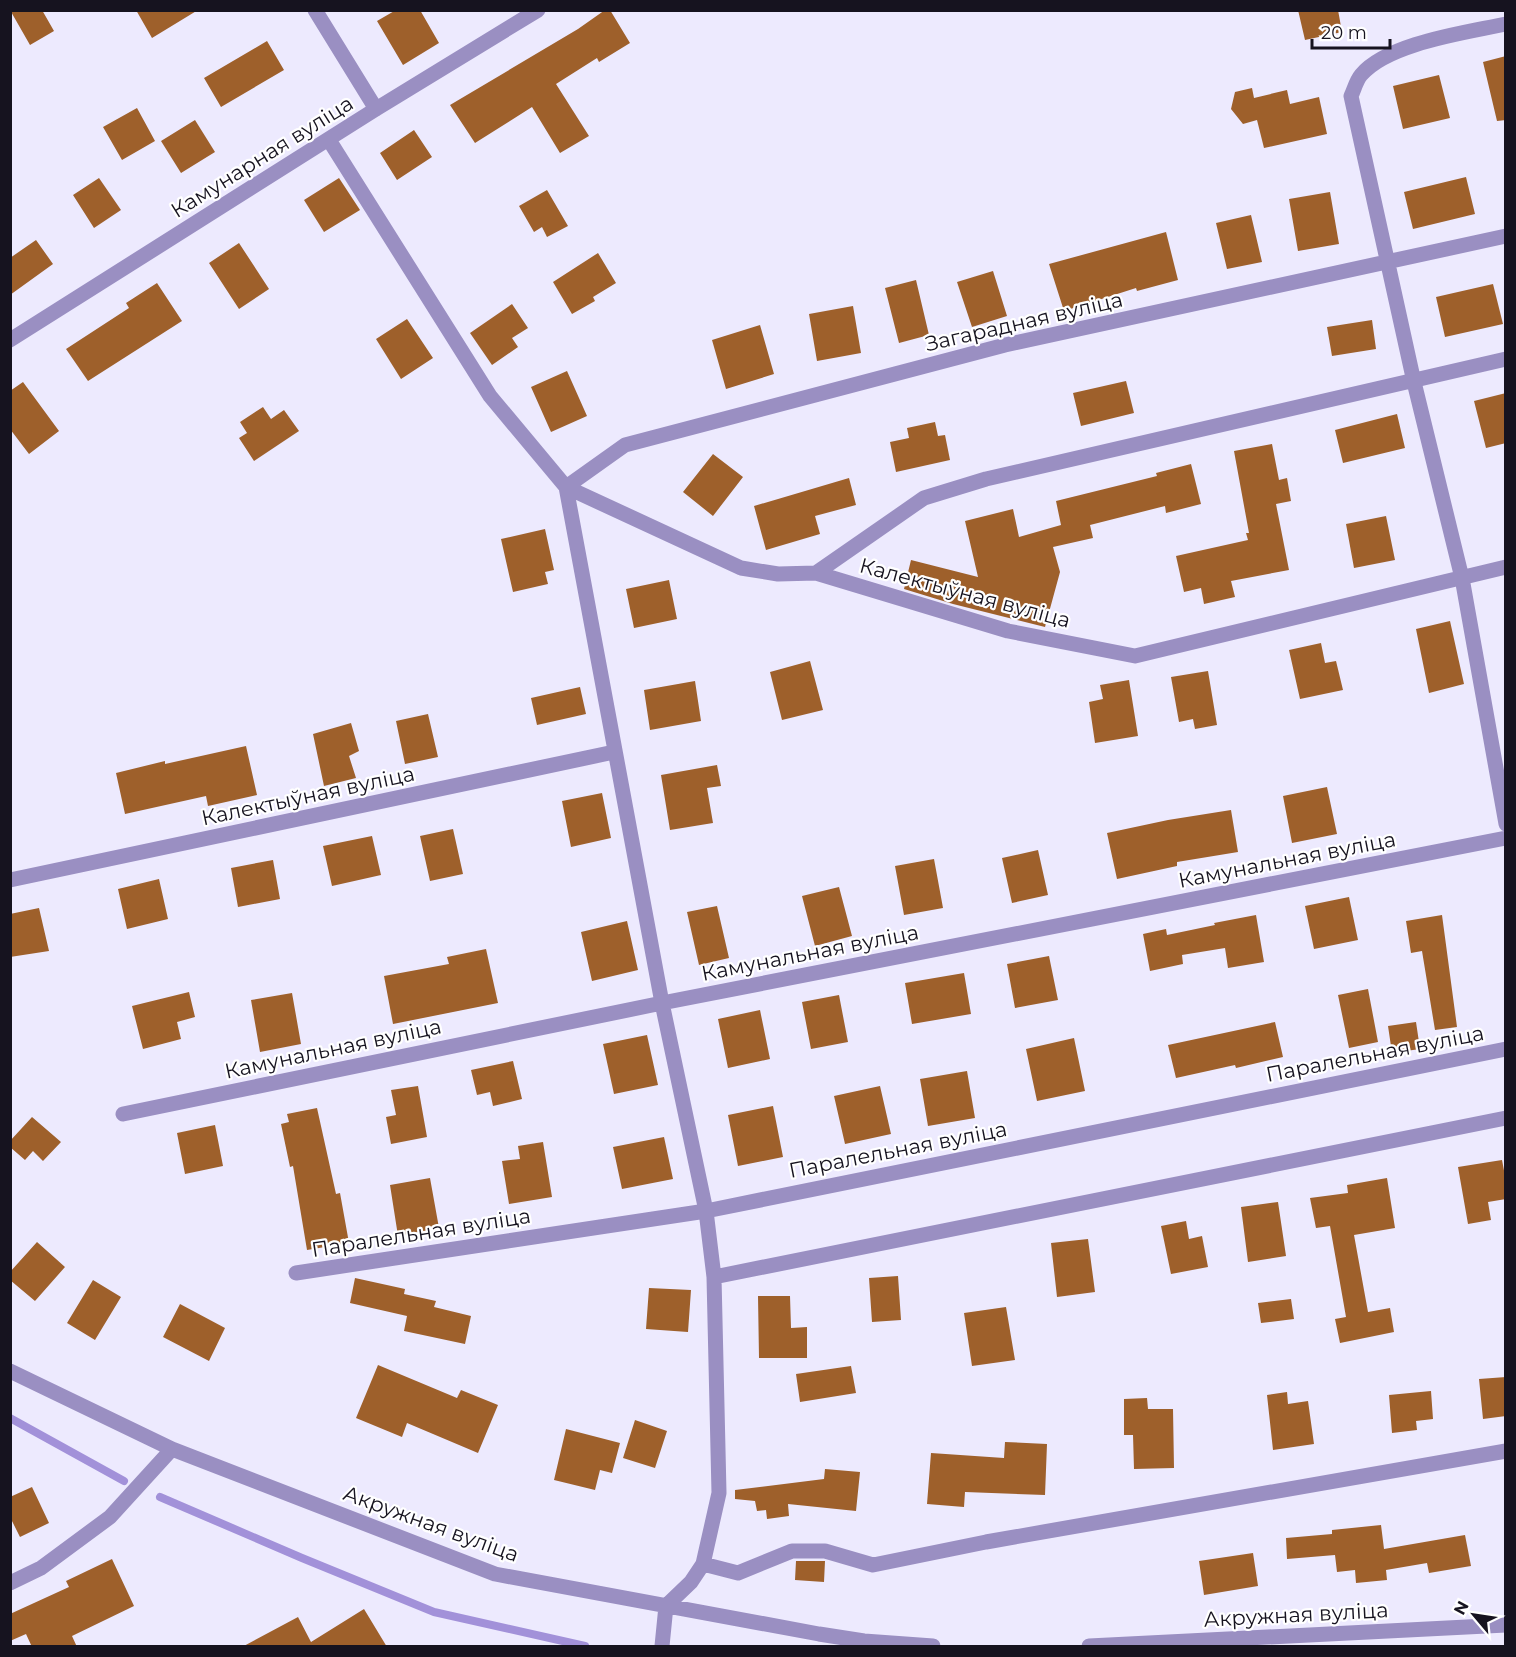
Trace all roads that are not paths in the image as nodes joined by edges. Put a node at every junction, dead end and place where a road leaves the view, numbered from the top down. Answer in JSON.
{"nodes":[{"id":1,"x":315,"y":10,"type":"edge"},
{"id":2,"x":538,"y":10,"type":"edge"},
{"id":3,"x":1506,"y":24,"type":"edge"},
{"id":4,"x":376,"y":109,"type":"junction"},
{"id":5,"x":329,"y":140,"type":"junction"},
{"id":6,"x":1506,"y":236,"type":"edge"},
{"id":7,"x":1388,"y":263,"type":"junction"},
{"id":8,"x":10,"y":340,"type":"edge"},
{"id":9,"x":1506,"y":359,"type":"edge"},
{"id":10,"x":1414,"y":382,"type":"junction"},
{"id":11,"x":566,"y":487,"type":"junction"},
{"id":12,"x":1506,"y":567,"type":"edge"},
{"id":13,"x":816,"y":573,"type":"junction"},
{"id":14,"x":1462,"y":578,"type":"junction"},
{"id":15,"x":614,"y":752,"type":"junction"},
{"id":16,"x":1506,"y":824,"type":"edge"},
{"id":17,"x":1506,"y":838,"type":"edge"},
{"id":18,"x":10,"y":880,"type":"edge"},
{"id":19,"x":662,"y":1004,"type":"junction"},
{"id":20,"x":1506,"y":1049,"type":"edge"},
{"id":21,"x":123,"y":1114,"type":"dead end"},
{"id":22,"x":1506,"y":1118,"type":"edge"},
{"id":23,"x":706,"y":1211,"type":"junction"},
{"id":24,"x":296,"y":1273,"type":"dead end"},
{"id":25,"x":714,"y":1277,"type":"junction"},
{"id":26,"x":10,"y":1371,"type":"edge"},
{"id":27,"x":172,"y":1449,"type":"junction"},
{"id":28,"x":1506,"y":1451,"type":"edge"},
{"id":29,"x":703,"y":1564,"type":"junction"},
{"id":30,"x":10,"y":1583,"type":"edge"},
{"id":31,"x":666,"y":1606,"type":"junction"},
{"id":32,"x":1506,"y":1625,"type":"edge"},
{"id":33,"x":1314,"y":1641,"type":"edge"},
{"id":34,"x":662,"y":1647,"type":"edge"},
{"id":35,"x":933,"y":1647,"type":"edge"},
{"id":36,"x":1089,"y":1647,"type":"edge"}],
"edges":[{"from":1,"to":4,"type":"street"},
{"from":2,"to":4,"type":"street","name":"Камунарная вуліца"},
{"from":3,"to":7,"type":"street"},
{"from":4,"to":5,"type":"street","name":"Камунарная вуліца"},
{"from":5,"to":8,"type":"street","name":"Камунарная вуліца"},
{"from":5,"to":11,"type":"street"},
{"from":6,"to":7,"type":"street","name":"Загарадная вуліца"},
{"from":7,"to":10,"type":"street"},
{"from":7,"to":11,"type":"street","name":"Загарадная вуліца"},
{"from":9,"to":10,"type":"street"},
{"from":10,"to":13,"type":"street"},
{"from":10,"to":14,"type":"street"},
{"from":11,"to":13,"type":"street","name":"Калектыўная вуліца"},
{"from":11,"to":15,"type":"street"},
{"from":12,"to":14,"type":"street","name":"Калектыўная вуліца"},
{"from":13,"to":14,"type":"street","name":"Калектыўная вуліца"},
{"from":14,"to":16,"type":"street"},
{"from":15,"to":18,"type":"street","name":"Калектыўная вуліца"},
{"from":15,"to":19,"type":"street"},
{"from":17,"to":19,"type":"street","name":"Камунальная вуліца"},
{"from":19,"to":21,"type":"street","name":"Камунальная вуліца"},
{"from":19,"to":23,"type":"street"},
{"from":20,"to":23,"type":"street","name":"Паралельная вуліца"},
{"from":22,"to":25,"type":"street"},
{"from":23,"to":24,"type":"street","name":"Паралельная вуліца"},
{"from":23,"to":25,"type":"street"},
{"from":25,"to":29,"type":"street"},
{"from":26,"to":27,"type":"street","name":"Акружная вуліца"},
{"from":27,"to":30,"type":"street"},
{"from":27,"to":31,"type":"street","name":"Акружная вуліца"},
{"from":28,"to":29,"type":"street"},
{"from":29,"to":31,"type":"street"},
{"from":31,"to":34,"type":"street"},
{"from":31,"to":35,"type":"street","name":"Акружная вуліца"},
{"from":32,"to":33,"type":"street","name":"Акружная вуліца"},
{"from":33,"to":36,"type":"street","name":"Акружная вуліца"}]}
